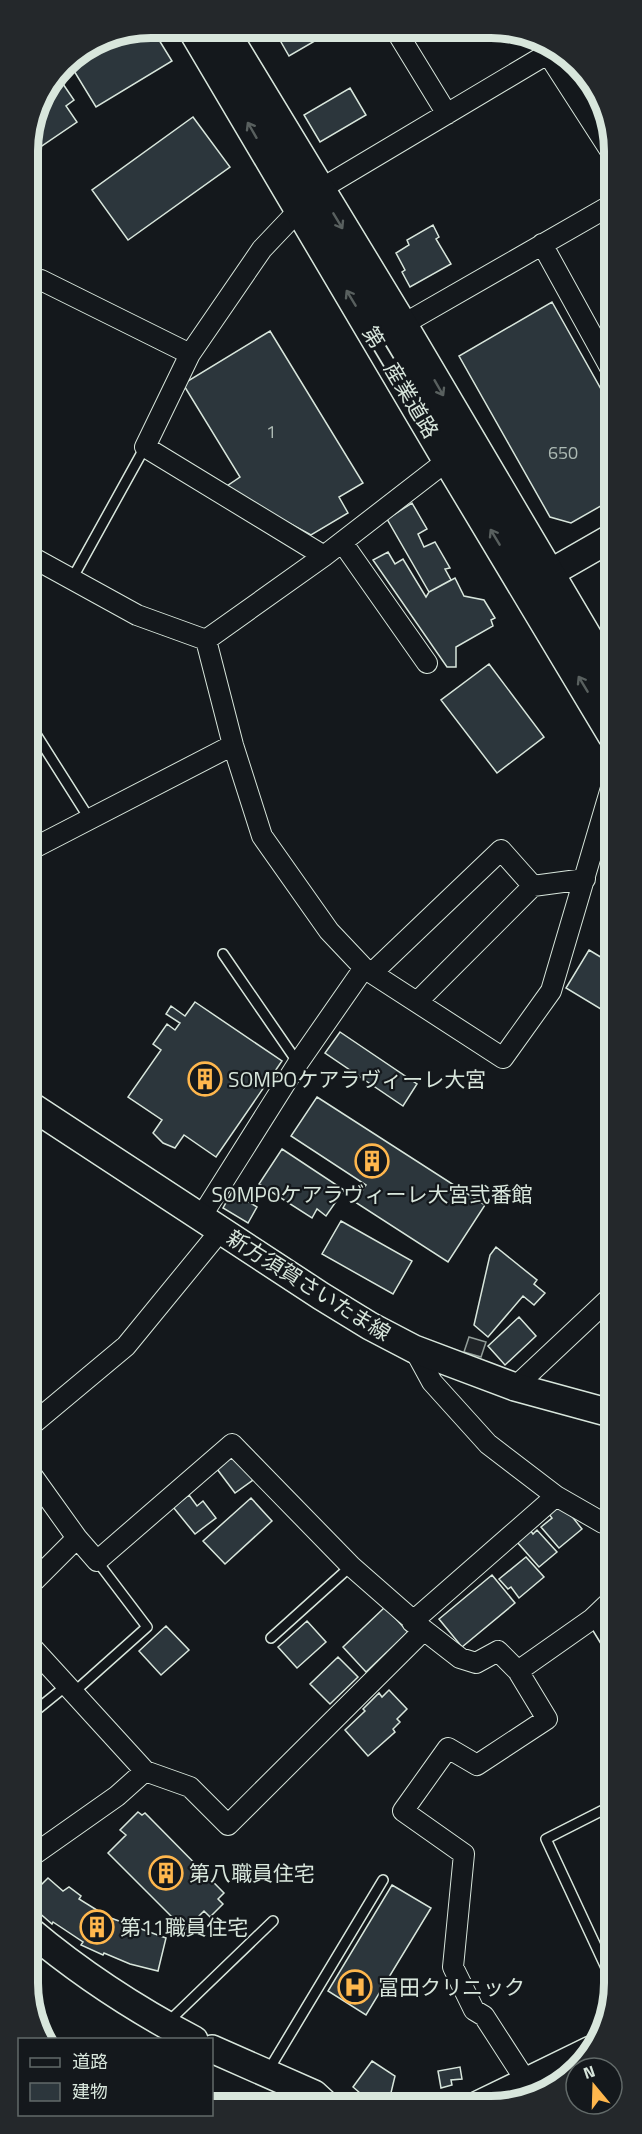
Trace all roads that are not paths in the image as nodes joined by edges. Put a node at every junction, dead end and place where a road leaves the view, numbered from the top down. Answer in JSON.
{"nodes":[{"id":1,"x":199,"y":38,"type":"edge"},
{"id":2,"x":227,"y":38,"type":"edge"},
{"id":3,"x":401,"y":38,"type":"edge"},
{"id":4,"x":545,"y":51,"type":"edge"},
{"id":5,"x":552,"y":56,"type":"edge"},
{"id":6,"x":447,"y":114,"type":"junction"},
{"id":7,"x":604,"y":140,"type":"edge"},
{"id":8,"x":309,"y":200,"type":"junction"},
{"id":9,"x":604,"y":209,"type":"edge"},
{"id":10,"x":542,"y":244,"type":"junction"},
{"id":11,"x":41,"y":280,"type":"dead end"},
{"id":12,"x":402,"y":325,"type":"junction"},
{"id":13,"x":190,"y":354,"type":"junction"},
{"id":14,"x":604,"y":357,"type":"edge"},
{"id":15,"x":145,"y":447,"type":"junction"},
{"id":16,"x":448,"y":460,"type":"junction"},
{"id":17,"x":342,"y":542,"type":"junction"},
{"id":18,"x":604,"y":542,"type":"edge"},
{"id":19,"x":324,"y":556,"type":"junction"},
{"id":20,"x":38,"y":560,"type":"edge"},
{"id":21,"x":72,"y":579,"type":"junction"},
{"id":22,"x":537,"y":580,"type":"junction"},
{"id":23,"x":206,"y":640,"type":"junction"},
{"id":24,"x":427,"y":663,"type":"dead end"},
{"id":25,"x":604,"y":670,"type":"edge"},
{"id":26,"x":604,"y":717,"type":"edge"},
{"id":27,"x":38,"y":737,"type":"edge"},
{"id":28,"x":233,"y":745,"type":"junction"},
{"id":29,"x":604,"y":812,"type":"edge"},
{"id":30,"x":89,"y":818,"type":"junction"},
{"id":31,"x":38,"y":846,"type":"edge"},
{"id":32,"x":585,"y":879,"type":"junction"},
{"id":33,"x":533,"y":886,"type":"junction"},
{"id":34,"x":223,"y":954,"type":"dead end"},
{"id":35,"x":368,"y":970,"type":"junction"},
{"id":36,"x":417,"y":1002,"type":"junction"},
{"id":37,"x":298,"y":1064,"type":"junction"},
{"id":38,"x":38,"y":1111,"type":"edge"},
{"id":39,"x":211,"y":1223,"type":"junction"},
{"id":40,"x":604,"y":1303,"type":"edge"},
{"id":41,"x":414,"y":1349,"type":"junction"},
{"id":42,"x":515,"y":1387,"type":"junction"},
{"id":43,"x":604,"y":1411,"type":"edge"},
{"id":44,"x":38,"y":1419,"type":"edge"},
{"id":45,"x":38,"y":1484,"type":"edge"},
{"id":46,"x":556,"y":1496,"type":"junction"},
{"id":47,"x":604,"y":1522,"type":"edge"},
{"id":48,"x":77,"y":1538,"type":"junction"},
{"id":49,"x":97,"y":1561,"type":"junction"},
{"id":50,"x":351,"y":1566,"type":"junction"},
{"id":51,"x":38,"y":1577,"type":"edge"},
{"id":52,"x":604,"y":1608,"type":"edge"},
{"id":53,"x":592,"y":1619,"type":"junction"},
{"id":54,"x":418,"y":1626,"type":"junction"},
{"id":55,"x":271,"y":1638,"type":"dead end"},
{"id":56,"x":604,"y":1639,"type":"edge"},
{"id":57,"x":38,"y":1654,"type":"edge"},
{"id":58,"x":518,"y":1671,"type":"junction"},
{"id":59,"x":69,"y":1690,"type":"junction"},
{"id":60,"x":38,"y":1710,"type":"edge"},
{"id":61,"x":145,"y":1771,"type":"junction"},
{"id":62,"x":604,"y":1810,"type":"edge"},
{"id":63,"x":38,"y":1852,"type":"edge"},
{"id":64,"x":383,"y":1880,"type":"dead end"},
{"id":65,"x":273,"y":1921,"type":"dead end"},
{"id":66,"x":38,"y":1937,"type":"edge"},
{"id":67,"x":604,"y":1963,"type":"edge"},
{"id":68,"x":166,"y":2025,"type":"junction"},
{"id":69,"x":190,"y":2038,"type":"edge"},
{"id":70,"x":213,"y":2049,"type":"edge"},
{"id":71,"x":577,"y":2057,"type":"edge"},
{"id":72,"x":267,"y":2073,"type":"junction"},
{"id":73,"x":526,"y":2081,"type":"junction"},
{"id":74,"x":316,"y":2096,"type":"edge"},
{"id":75,"x":496,"y":2096,"type":"edge"}],
"edges":[{"from":8,"to":1,"type":"main road","name":"第二産業道路","one_way":true},
{"from":2,"to":8,"type":"main road","name":"第二産業道路"},
{"from":3,"to":6,"type":"street"},
{"from":4,"to":6,"type":"street"},
{"from":5,"to":7,"type":"street"},
{"from":6,"to":8,"type":"street"},
{"from":8,"to":12,"type":"main road","name":"第二産業道路","one_way":true},
{"from":8,"to":13,"type":"street"},
{"from":16,"to":8,"type":"main road","name":"第二産業道路","one_way":true},
{"from":9,"to":10,"type":"street"},
{"from":10,"to":12,"type":"street"},
{"from":10,"to":14,"type":"street"},
{"from":11,"to":13,"type":"street"},
{"from":12,"to":22,"type":"main road","name":"第二産業道路","one_way":true},
{"from":13,"to":15,"type":"street"},
{"from":15,"to":19,"type":"street"},
{"from":15,"to":21,"type":"lane"},
{"from":16,"to":17,"type":"street"},
{"from":22,"to":16,"type":"main road","name":"第二産業道路","one_way":true},
{"from":17,"to":19,"type":"street"},
{"from":17,"to":24,"type":"street"},
{"from":18,"to":22,"type":"main road"},
{"from":19,"to":23,"type":"street"},
{"from":20,"to":21,"type":"street"},
{"from":21,"to":23,"type":"street"},
{"from":22,"to":25,"type":"main road","name":"第二産業道路"},
{"from":26,"to":22,"type":"main road","name":"第二産業道路","one_way":true},
{"from":23,"to":28,"type":"street"},
{"from":27,"to":30,"type":"lane"},
{"from":28,"to":30,"type":"street"},
{"from":28,"to":35,"type":"street"},
{"from":29,"to":32,"type":"street"},
{"from":30,"to":31,"type":"street"},
{"from":32,"to":33,"type":"street"},
{"from":32,"to":36,"type":"street"},
{"from":33,"to":35,"type":"street"},
{"from":33,"to":36,"type":"street"},
{"from":34,"to":37,"type":"lane"},
{"from":35,"to":36,"type":"street"},
{"from":35,"to":37,"type":"street"},
{"from":37,"to":39,"type":"street"},
{"from":38,"to":39,"type":"main road","name":"新方須賀さいたま線"},
{"from":39,"to":41,"type":"main road","name":"新方須賀さいたま線"},
{"from":39,"to":44,"type":"street"},
{"from":40,"to":42,"type":"street"},
{"from":41,"to":42,"type":"main road","name":"新方須賀さいたま線"},
{"from":41,"to":46,"type":"street"},
{"from":42,"to":43,"type":"main road","name":"新方須賀さいたま線"},
{"from":45,"to":48,"type":"street"},
{"from":46,"to":47,"type":"street"},
{"from":46,"to":54,"type":"street"},
{"from":48,"to":49,"type":"street"},
{"from":48,"to":51,"type":"street"},
{"from":49,"to":50,"type":"street"},
{"from":49,"to":59,"type":"lane"},
{"from":50,"to":54,"type":"street"},
{"from":50,"to":55,"type":"lane"},
{"from":52,"to":53,"type":"street"},
{"from":53,"to":56,"type":"lane"},
{"from":53,"to":58,"type":"street"},
{"from":54,"to":58,"type":"street"},
{"from":54,"to":61,"type":"street"},
{"from":57,"to":59,"type":"street"},
{"from":58,"to":73,"type":"street"},
{"from":59,"to":60,"type":"lane"},
{"from":59,"to":61,"type":"street"},
{"from":61,"to":63,"type":"street"},
{"from":62,"to":67,"type":"lane"},
{"from":64,"to":72,"type":"lane"},
{"from":65,"to":68,"type":"lane"},
{"from":66,"to":68,"type":"main road"},
{"from":68,"to":69,"type":"main road"},
{"from":70,"to":72,"type":"main road"},
{"from":71,"to":73,"type":"main road"},
{"from":72,"to":74,"type":"main road"},
{"from":73,"to":75,"type":"main road"}]}
